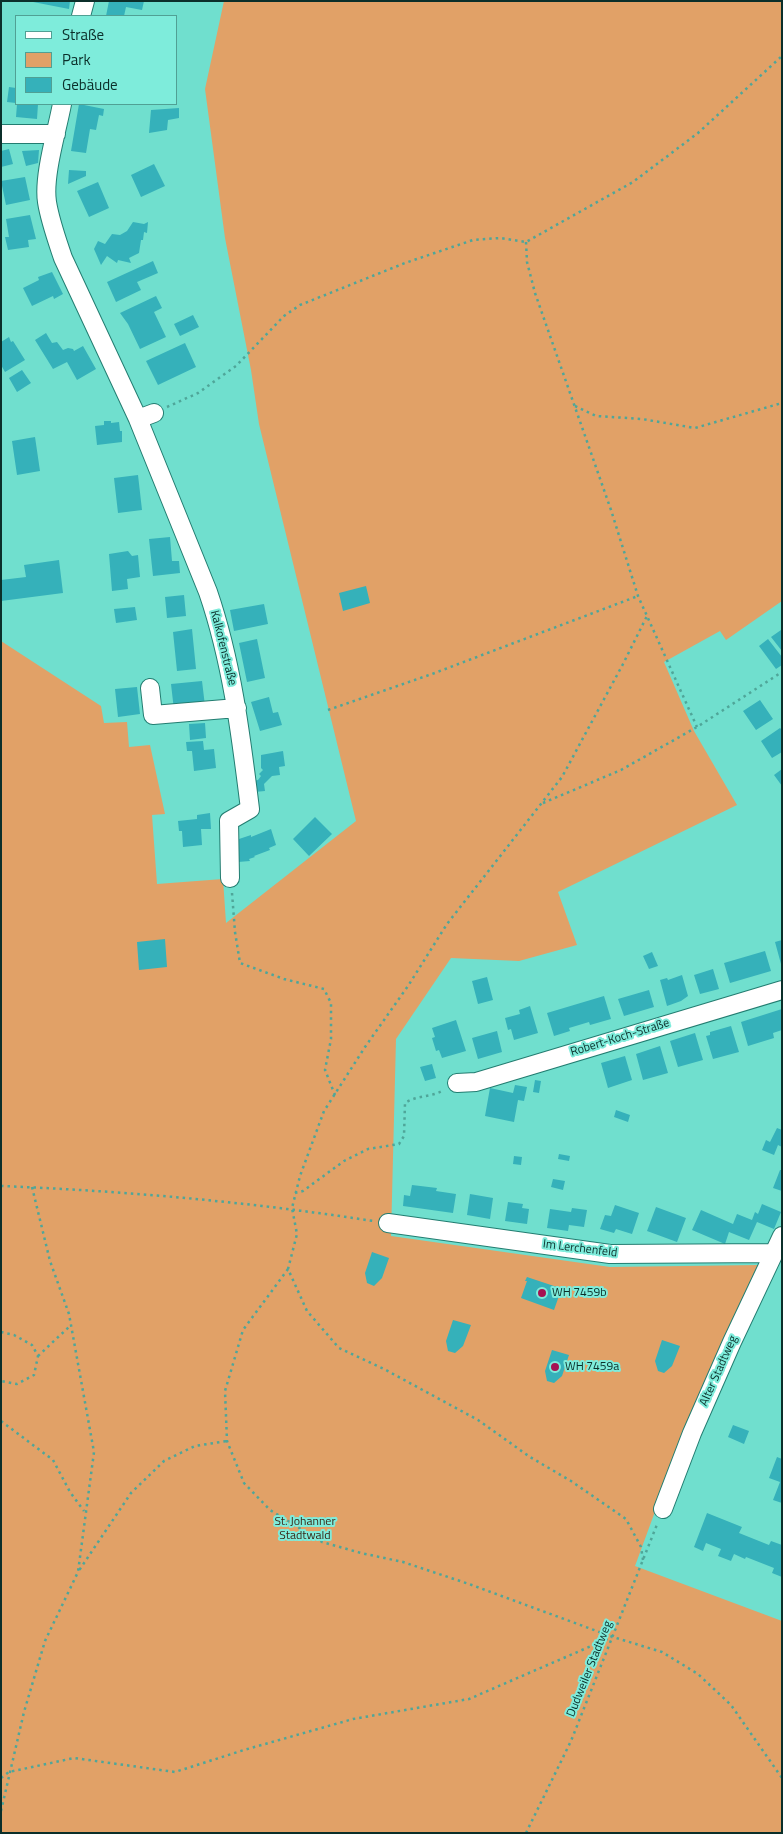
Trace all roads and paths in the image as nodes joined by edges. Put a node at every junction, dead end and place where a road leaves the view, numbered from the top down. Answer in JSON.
{"nodes":[{"id":1,"x":86,"y":1,"type":"edge"},
{"id":2,"x":82,"y":15,"type":"edge"},
{"id":3,"x":782,"y":56,"type":"edge"},
{"id":4,"x":62,"y":105,"type":"edge"},
{"id":5,"x":1,"y":134,"type":"edge"},
{"id":6,"x":56,"y":134,"type":"junction"},
{"id":7,"x":526,"y":242,"type":"junction"},
{"id":8,"x":782,"y":403,"type":"edge"},
{"id":9,"x":574,"y":405,"type":"junction"},
{"id":10,"x":146,"y":416,"type":"junction"},
{"id":11,"x":638,"y":596,"type":"junction"},
{"id":12,"x":647,"y":616,"type":"junction"},
{"id":13,"x":782,"y":672,"type":"edge"},
{"id":14,"x":150,"y":688,"type":"dead end"},
{"id":15,"x":237,"y":708,"type":"junction"},
{"id":16,"x":328,"y":710,"type":"dead end"},
{"id":17,"x":697,"y":727,"type":"junction"},
{"id":18,"x":541,"y":804,"type":"junction"},
{"id":19,"x":230,"y":878,"type":"joint"},
{"id":20,"x":782,"y":990,"type":"edge"},
{"id":21,"x":457,"y":1083,"type":"joint"},
{"id":22,"x":335,"y":1095,"type":"junction"},
{"id":23,"x":1,"y":1186,"type":"edge"},
{"id":24,"x":32,"y":1187,"type":"junction"},
{"id":25,"x":296,"y":1193,"type":"junction"},
{"id":26,"x":292,"y":1208,"type":"junction"},
{"id":27,"x":388,"y":1223,"type":"joint"},
{"id":28,"x":782,"y":1236,"type":"edge"},
{"id":29,"x":774,"y":1253,"type":"junction"},
{"id":30,"x":288,"y":1269,"type":"junction"},
{"id":31,"x":71,"y":1325,"type":"junction"},
{"id":32,"x":1,"y":1332,"type":"edge"},
{"id":33,"x":38,"y":1356,"type":"junction"},
{"id":34,"x":1,"y":1381,"type":"edge"},
{"id":35,"x":1,"y":1421,"type":"edge"},
{"id":36,"x":227,"y":1441,"type":"junction"},
{"id":37,"x":663,"y":1509,"type":"joint"},
{"id":38,"x":84,"y":1512,"type":"junction"},
{"id":39,"x":643,"y":1560,"type":"junction"},
{"id":40,"x":78,"y":1572,"type":"junction"},
{"id":41,"x":613,"y":1637,"type":"junction"},
{"id":42,"x":9,"y":1772,"type":"junction"},
{"id":43,"x":1,"y":1778,"type":"edge"},
{"id":44,"x":782,"y":1778,"type":"edge"},
{"id":45,"x":1,"y":1811,"type":"edge"},
{"id":46,"x":526,"y":1833,"type":"edge"}],
"edges":[{"from":1,"to":2,"type":"street"},
{"from":3,"to":7,"type":"path"},
{"from":4,"to":6,"type":"street","name":"Kalkofenstraße"},
{"from":5,"to":6,"type":"street"},
{"from":6,"to":10,"type":"street","name":"Kalkofenstraße"},
{"from":7,"to":9,"type":"path"},
{"from":7,"to":10,"type":"path"},
{"from":8,"to":9,"type":"path"},
{"from":9,"to":11,"type":"path"},
{"from":10,"to":15,"type":"street","name":"Kalkofenstraße"},
{"from":11,"to":12,"type":"path"},
{"from":11,"to":16,"type":"path"},
{"from":12,"to":17,"type":"path"},
{"from":12,"to":18,"type":"path"},
{"from":13,"to":17,"type":"path"},
{"from":14,"to":15,"type":"street"},
{"from":15,"to":19,"type":"street","name":"Kalkofenstraße"},
{"from":17,"to":18,"type":"path"},
{"from":18,"to":22,"type":"path"},
{"from":19,"to":22,"type":"path"},
{"from":20,"to":21,"type":"street","name":"Robert-Koch-Straße"},
{"from":21,"to":25,"type":"path"},
{"from":22,"to":25,"type":"path"},
{"from":23,"to":24,"type":"path"},
{"from":24,"to":26,"type":"path"},
{"from":24,"to":31,"type":"path"},
{"from":25,"to":26,"type":"path"},
{"from":26,"to":27,"type":"path"},
{"from":26,"to":30,"type":"path"},
{"from":27,"to":29,"type":"street","name":"Im Lerchenfeld"},
{"from":28,"to":29,"type":"street","name":"Alter Stadtweg"},
{"from":29,"to":37,"type":"street","name":"Alter Stadtweg"},
{"from":30,"to":36,"type":"path"},
{"from":30,"to":39,"type":"path"},
{"from":31,"to":33,"type":"path"},
{"from":31,"to":38,"type":"path"},
{"from":32,"to":33,"type":"path"},
{"from":33,"to":34,"type":"path"},
{"from":35,"to":38,"type":"path"},
{"from":36,"to":40,"type":"path"},
{"from":36,"to":41,"type":"path"},
{"from":37,"to":39,"type":"path","name":"Dudweiler Stadtweg"},
{"from":38,"to":40,"type":"path"},
{"from":39,"to":41,"type":"path","name":"Dudweiler Stadtweg"},
{"from":40,"to":42,"type":"path"},
{"from":41,"to":42,"type":"path"},
{"from":41,"to":44,"type":"path"},
{"from":41,"to":46,"type":"path","name":"Dudweiler Stadtweg"},
{"from":42,"to":43,"type":"path"},
{"from":42,"to":45,"type":"path"}]}
